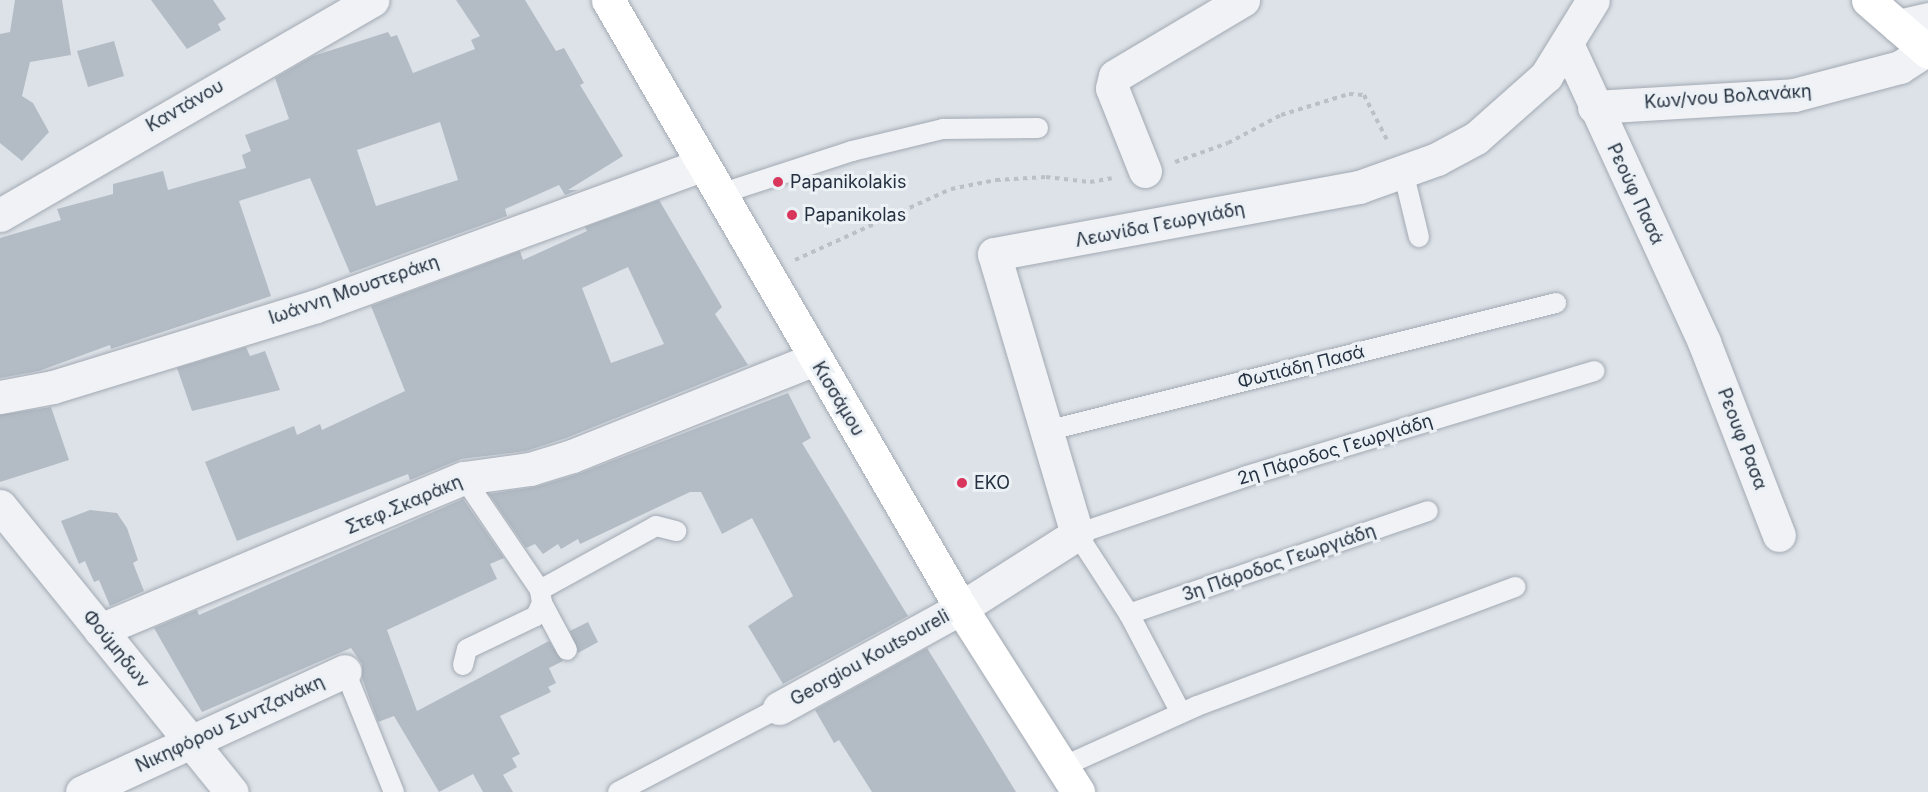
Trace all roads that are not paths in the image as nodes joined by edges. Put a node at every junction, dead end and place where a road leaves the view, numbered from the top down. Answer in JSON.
{"nodes":[{"id":1,"x":372,"y":0,"type":"edge"},
{"id":2,"x":608,"y":0,"type":"edge"},
{"id":3,"x":1244,"y":0,"type":"edge"},
{"id":4,"x":1593,"y":0,"type":"edge"},
{"id":5,"x":1868,"y":0,"type":"edge"},
{"id":6,"x":1920,"y":37,"type":"edge"},
{"id":7,"x":1568,"y":46,"type":"junction"},
{"id":8,"x":1594,"y":107,"type":"junction"},
{"id":9,"x":1038,"y":128,"type":"dead end"},
{"id":10,"x":703,"y":164,"type":"junction"},
{"id":11,"x":1146,"y":171,"type":"road end"},
{"id":12,"x":1392,"y":175,"type":"junction"},
{"id":13,"x":720,"y":194,"type":"junction"},
{"id":14,"x":0,"y":215,"type":"edge"},
{"id":15,"x":1419,"y":237,"type":"dead end"},
{"id":16,"x":1556,"y":303,"type":"dead end"},
{"id":17,"x":1704,"y":342,"type":"joint"},
{"id":18,"x":814,"y":359,"type":"junction"},
{"id":19,"x":1594,"y":371,"type":"dead end"},
{"id":20,"x":0,"y":397,"type":"edge"},
{"id":21,"x":1046,"y":431,"type":"junction"},
{"id":22,"x":464,"y":478,"type":"junction"},
{"id":23,"x":1428,"y":511,"type":"dead end"},
{"id":24,"x":2,"y":513,"type":"edge"},
{"id":25,"x":676,"y":531,"type":"dead end"},
{"id":26,"x":1077,"y":534,"type":"junction"},
{"id":27,"x":1779,"y":535,"type":"dead end"},
{"id":28,"x":1516,"y":587,"type":"dead end"},
{"id":29,"x":541,"y":597,"type":"junction"},
{"id":30,"x":961,"y":608,"type":"junction"},
{"id":31,"x":1129,"y":614,"type":"junction"},
{"id":32,"x":100,"y":630,"type":"junction"},
{"id":33,"x":567,"y":650,"type":"dead end"},
{"id":34,"x":463,"y":665,"type":"dead end"},
{"id":35,"x":345,"y":671,"type":"joint"},
{"id":36,"x":779,"y":708,"type":"joint"},
{"id":37,"x":1181,"y":713,"type":"junction"},
{"id":38,"x":192,"y":742,"type":"junction"},
{"id":39,"x":1070,"y":780,"type":"edge"},
{"id":40,"x":82,"y":792,"type":"edge"},
{"id":41,"x":232,"y":792,"type":"edge"},
{"id":42,"x":394,"y":792,"type":"edge"},
{"id":43,"x":618,"y":792,"type":"edge"}],
"edges":[{"from":1,"to":14,"type":"street","name":"Καντάνου"},
{"from":2,"to":10,"type":"main road","name":"Κισσάμου"},
{"from":3,"to":11,"type":"street"},
{"from":4,"to":7,"type":"street","name":"Λεωνίδα Γεωργιάδη"},
{"from":5,"to":6,"type":"main road"},
{"from":6,"to":8,"type":"street","name":"Κων/νου Βολανάκη"},
{"from":7,"to":8,"type":"street","name":"Ρεούφ Πασά"},
{"from":7,"to":12,"type":"street","name":"Λεωνίδα Γεωργιάδη"},
{"from":8,"to":17,"type":"street","name":"Ρεούφ Πασά"},
{"from":9,"to":13,"type":"lane"},
{"from":10,"to":13,"type":"main road","name":"Κισσάμου"},
{"from":10,"to":20,"type":"street","name":"Ιωάννη Μουστεράκη"},
{"from":12,"to":15,"type":"lane"},
{"from":12,"to":21,"type":"street","name":"Λεωνίδα Γεωργιάδη"},
{"from":13,"to":18,"type":"main road","name":"Κισσάμου"},
{"from":16,"to":21,"type":"lane","name":"Φωτιάδη Πασά"},
{"from":17,"to":27,"type":"street","name":"Ρεουφ Ρασα"},
{"from":18,"to":22,"type":"street","name":"Στεφ.Σκαράκη"},
{"from":18,"to":30,"type":"main road","name":"Κισσάμου"},
{"from":19,"to":26,"type":"lane","name":"2η Πάροδος Γεωργιάδη"},
{"from":21,"to":26,"type":"street","name":"Λεωνίδα Γεωργιάδη"},
{"from":22,"to":29,"type":"lane"},
{"from":22,"to":32,"type":"street","name":"Στεφ.Σκαράκη"},
{"from":23,"to":31,"type":"lane","name":"3η Πάροδος Γεωργιάδη"},
{"from":24,"to":32,"type":"street","name":"Φούμηδων"},
{"from":25,"to":29,"type":"lane"},
{"from":26,"to":30,"type":"street"},
{"from":26,"to":31,"type":"lane","name":"Λεωνίδα Γεωργιάδη"},
{"from":28,"to":37,"type":"lane"},
{"from":29,"to":33,"type":"lane"},
{"from":29,"to":34,"type":"lane"},
{"from":30,"to":36,"type":"street","name":"Georgiou Koutsoureli"},
{"from":30,"to":39,"type":"main road","name":"Κισσάμου"},
{"from":31,"to":37,"type":"lane","name":"Λεωνίδα Γεωργιάδη"},
{"from":32,"to":38,"type":"street","name":"Φούμηδων"},
{"from":35,"to":38,"type":"street","name":"Νικηφόρου Συντζανάκη"},
{"from":35,"to":42,"type":"lane"},
{"from":36,"to":43,"type":"lane"},
{"from":37,"to":39,"type":"lane"},
{"from":38,"to":40,"type":"street","name":"Νικηφόρου Συντζανάκη"},
{"from":38,"to":41,"type":"street","name":"Φούμηδων"}]}
